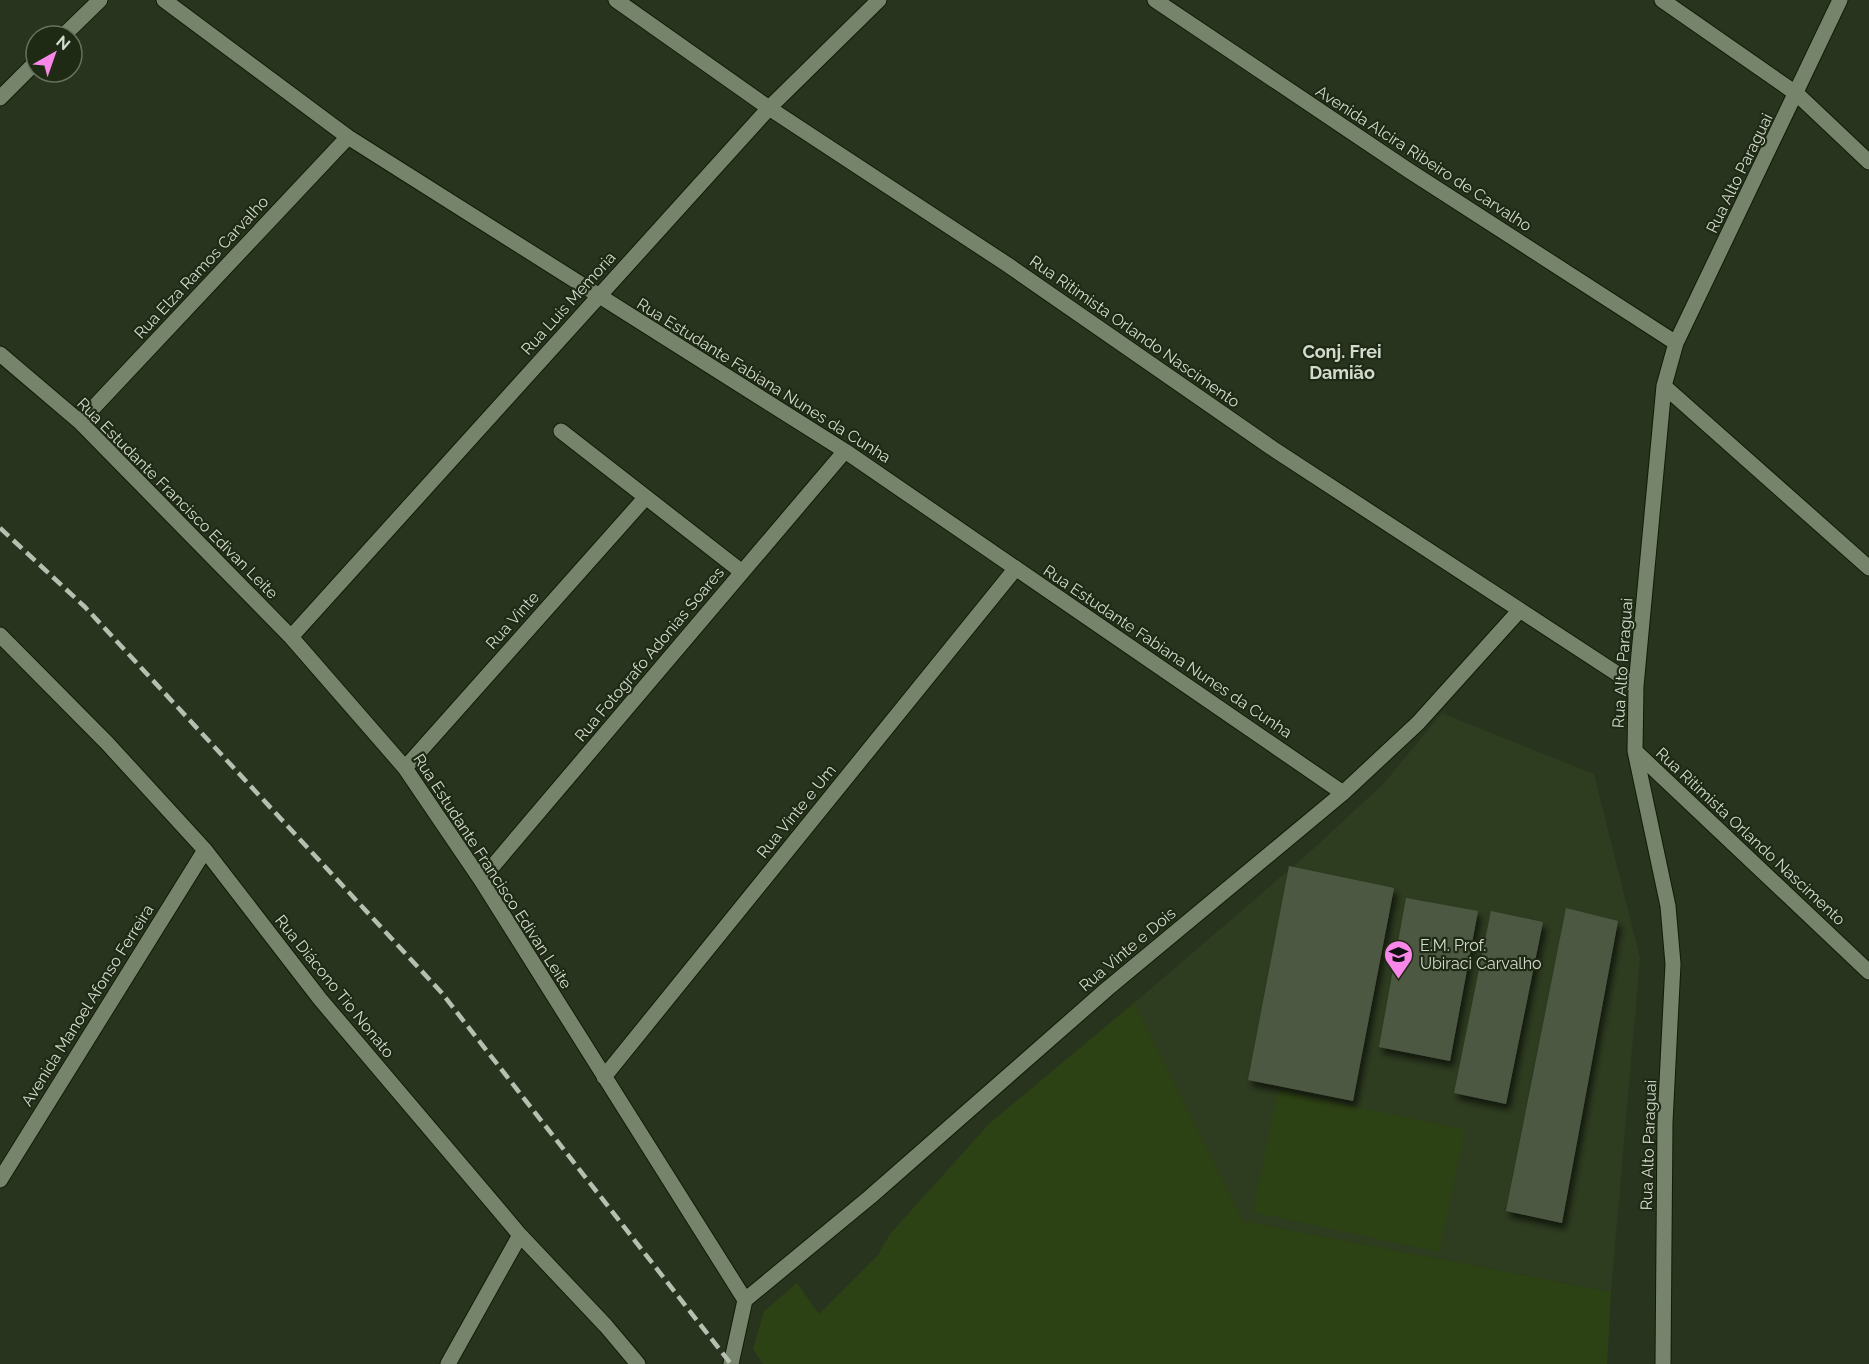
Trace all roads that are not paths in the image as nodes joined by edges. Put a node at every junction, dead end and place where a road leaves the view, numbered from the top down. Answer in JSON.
{"nodes":[{"id":1,"x":100,"y":0,"type":"edge"},
{"id":2,"x":164,"y":0,"type":"edge"},
{"id":3,"x":616,"y":0,"type":"edge"},
{"id":4,"x":879,"y":0,"type":"edge"},
{"id":5,"x":1155,"y":0,"type":"edge"},
{"id":6,"x":1662,"y":0,"type":"edge"},
{"id":7,"x":1840,"y":0,"type":"edge"},
{"id":8,"x":75,"y":24,"type":"edge"},
{"id":9,"x":24,"y":74,"type":"edge"},
{"id":10,"x":1797,"y":94,"type":"junction"},
{"id":11,"x":0,"y":98,"type":"edge"},
{"id":12,"x":769,"y":108,"type":"junction"},
{"id":13,"x":348,"y":137,"type":"junction"},
{"id":14,"x":1869,"y":162,"type":"edge"},
{"id":15,"x":597,"y":297,"type":"junction"},
{"id":16,"x":1676,"y":344,"type":"junction"},
{"id":17,"x":0,"y":354,"type":"edge"},
{"id":18,"x":1664,"y":386,"type":"junction"},
{"id":19,"x":80,"y":422,"type":"junction"},
{"id":20,"x":561,"y":431,"type":"dead end"},
{"id":21,"x":845,"y":451,"type":"junction"},
{"id":22,"x":646,"y":497,"type":"junction"},
{"id":23,"x":1016,"y":568,"type":"junction"},
{"id":24,"x":1869,"y":568,"type":"edge"},
{"id":25,"x":742,"y":572,"type":"junction"},
{"id":26,"x":1519,"y":611,"type":"junction"},
{"id":27,"x":0,"y":635,"type":"edge"},
{"id":28,"x":291,"y":637,"type":"junction"},
{"id":29,"x":1636,"y":686,"type":"junction"},
{"id":30,"x":1635,"y":751,"type":"junction"},
{"id":31,"x":405,"y":768,"type":"junction"},
{"id":32,"x":1343,"y":793,"type":"junction"},
{"id":33,"x":205,"y":850,"type":"junction"},
{"id":34,"x":481,"y":880,"type":"junction"},
{"id":35,"x":1869,"y":972,"type":"edge"},
{"id":36,"x":604,"y":1077,"type":"junction"},
{"id":37,"x":0,"y":1180,"type":"edge"},
{"id":38,"x":520,"y":1235,"type":"junction"},
{"id":39,"x":745,"y":1300,"type":"junction"},
{"id":40,"x":448,"y":1364,"type":"edge"},
{"id":41,"x":638,"y":1364,"type":"edge"},
{"id":42,"x":731,"y":1364,"type":"edge"},
{"id":43,"x":1663,"y":1364,"type":"edge"}],
"edges":[{"from":1,"to":8,"type":"street"},
{"from":2,"to":13,"type":"street","name":"Rua Estudante Fabiana Nunes da Cunha"},
{"from":3,"to":12,"type":"street","name":"Rua Ritimista Orlando Nascimento"},
{"from":4,"to":12,"type":"street","name":"Rua Luis Memoria"},
{"from":5,"to":16,"type":"street","name":"Avenida Alcira Ribeiro de Carvalho"},
{"from":6,"to":10,"type":"street"},
{"from":7,"to":10,"type":"street","name":"Rua Alto Paraguai"},
{"from":9,"to":11,"type":"street"},
{"from":10,"to":14,"type":"street"},
{"from":10,"to":16,"type":"street","name":"Rua Alto Paraguai"},
{"from":12,"to":15,"type":"street","name":"Rua Luis Memoria"},
{"from":12,"to":26,"type":"street","name":"Rua Ritimista Orlando Nascimento"},
{"from":13,"to":15,"type":"street","name":"Rua Estudante Fabiana Nunes da Cunha"},
{"from":13,"to":19,"type":"street","name":"Rua Elza Ramos Carvalho"},
{"from":15,"to":21,"type":"street","name":"Rua Estudante Fabiana Nunes da Cunha"},
{"from":15,"to":28,"type":"street","name":"Rua Luis Memoria"},
{"from":16,"to":18,"type":"street","name":"Rua Alto Paraguai"},
{"from":17,"to":19,"type":"street","name":"Rua Estudante Francisco Edivan Leite"},
{"from":18,"to":24,"type":"street"},
{"from":18,"to":29,"type":"street","name":"Rua Alto Paraguai"},
{"from":19,"to":28,"type":"street","name":"Rua Estudante Francisco Edivan Leite"},
{"from":20,"to":22,"type":"street"},
{"from":21,"to":23,"type":"street","name":"Rua Estudante Fabiana Nunes da Cunha"},
{"from":21,"to":25,"type":"street","name":"Rua Fotografo Adonias Soares"},
{"from":22,"to":25,"type":"street"},
{"from":22,"to":31,"type":"street","name":"Rua Vinte"},
{"from":23,"to":32,"type":"street","name":"Rua Estudante Fabiana Nunes da Cunha"},
{"from":23,"to":36,"type":"street","name":"Rua Vinte e Um"},
{"from":25,"to":34,"type":"street","name":"Rua Fotografo Adonias Soares"},
{"from":26,"to":29,"type":"street","name":"Rua Ritimista Orlando Nascimento"},
{"from":26,"to":32,"type":"street","name":"Rua Vinte e Dois"},
{"from":27,"to":33,"type":"street","name":"Rua Diácono Tio Nonato"},
{"from":28,"to":31,"type":"street","name":"Rua Estudante Francisco Edivan Leite"},
{"from":29,"to":30,"type":"street","name":"Rua Alto Paraguai"},
{"from":30,"to":35,"type":"street","name":"Rua Ritimista Orlando Nascimento"},
{"from":30,"to":43,"type":"street","name":"Rua Alto Paraguai"},
{"from":31,"to":34,"type":"street","name":"Rua Estudante Francisco Edivan Leite"},
{"from":32,"to":39,"type":"street","name":"Rua Vinte e Dois"},
{"from":33,"to":37,"type":"street","name":"Avenida Manoel Afonso Ferreira"},
{"from":33,"to":38,"type":"street","name":"Rua Diácono Tio Nonato"},
{"from":34,"to":36,"type":"street","name":"Rua Estudante Francisco Edivan Leite"},
{"from":36,"to":39,"type":"street","name":"Rua Estudante Francisco Edivan Leite"},
{"from":38,"to":40,"type":"street"},
{"from":38,"to":41,"type":"street","name":"Rua Diácono Tio Nonato"},
{"from":39,"to":42,"type":"street"}]}
